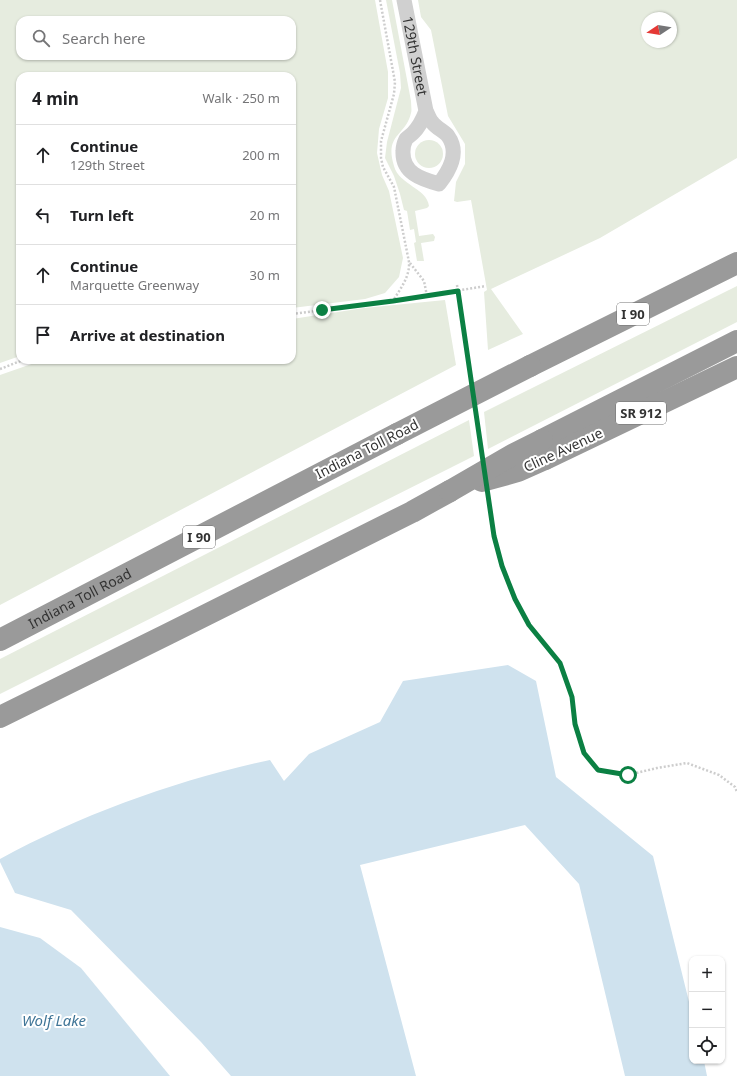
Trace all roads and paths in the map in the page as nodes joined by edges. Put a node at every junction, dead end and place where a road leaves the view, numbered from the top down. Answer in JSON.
{"nodes":[{"id":1,"x":404,"y":0,"type":"edge"},
{"id":2,"x":426,"y":111,"type":"junction"},
{"id":3,"x":410,"y":262,"type":"dead end"},
{"id":4,"x":737,"y":263,"type":"edge"},
{"id":5,"x":457,"y":285,"type":"dead end"},
{"id":6,"x":486,"y":286,"type":"dead end"},
{"id":7,"x":458,"y":291,"type":"junction"},
{"id":8,"x":426,"y":296,"type":"junction"},
{"id":9,"x":296,"y":313,"type":"edge"},
{"id":10,"x":737,"y":341,"type":"edge"},
{"id":11,"x":16,"y":363,"type":"edge"},
{"id":12,"x":737,"y":367,"type":"edge"},
{"id":13,"x":0,"y":369,"type":"edge"},
{"id":14,"x":471,"y":379,"type":"dead end"},
{"id":15,"x":475,"y":410,"type":"dead end"},
{"id":16,"x":543,"y":450,"type":"junction"},
{"id":17,"x":482,"y":458,"type":"dead end"},
{"id":18,"x":488,"y":497,"type":"dead end"},
{"id":19,"x":0,"y":640,"type":"edge"},
{"id":20,"x":0,"y":717,"type":"edge"},
{"id":21,"x":737,"y":792,"type":"edge"}],
"edges":[{"from":1,"to":2,"type":"street","name":"129th Street"},
{"from":2,"to":2,"type":"street","name":"129th Street"},
{"from":3,"to":8,"type":"path"},
{"from":4,"to":19,"type":"highway","name":"Indiana Toll Road","number":"I 90","bridge":true},
{"from":5,"to":7,"type":"path"},
{"from":6,"to":7,"type":"path"},
{"from":7,"to":8,"type":"path"},
{"from":7,"to":14,"type":"path"},
{"from":8,"to":9,"type":"path"},
{"from":10,"to":16,"type":"highway"},
{"from":11,"to":13,"type":"path"},
{"from":12,"to":16,"type":"highway","name":"Cline Avenue","number":"SR 912"},
{"from":15,"to":17,"type":"path"},
{"from":16,"to":20,"type":"highway","name":"Cline Avenue","number":"SR 912","bridge":true},
{"from":18,"to":21,"type":"path"}]}
